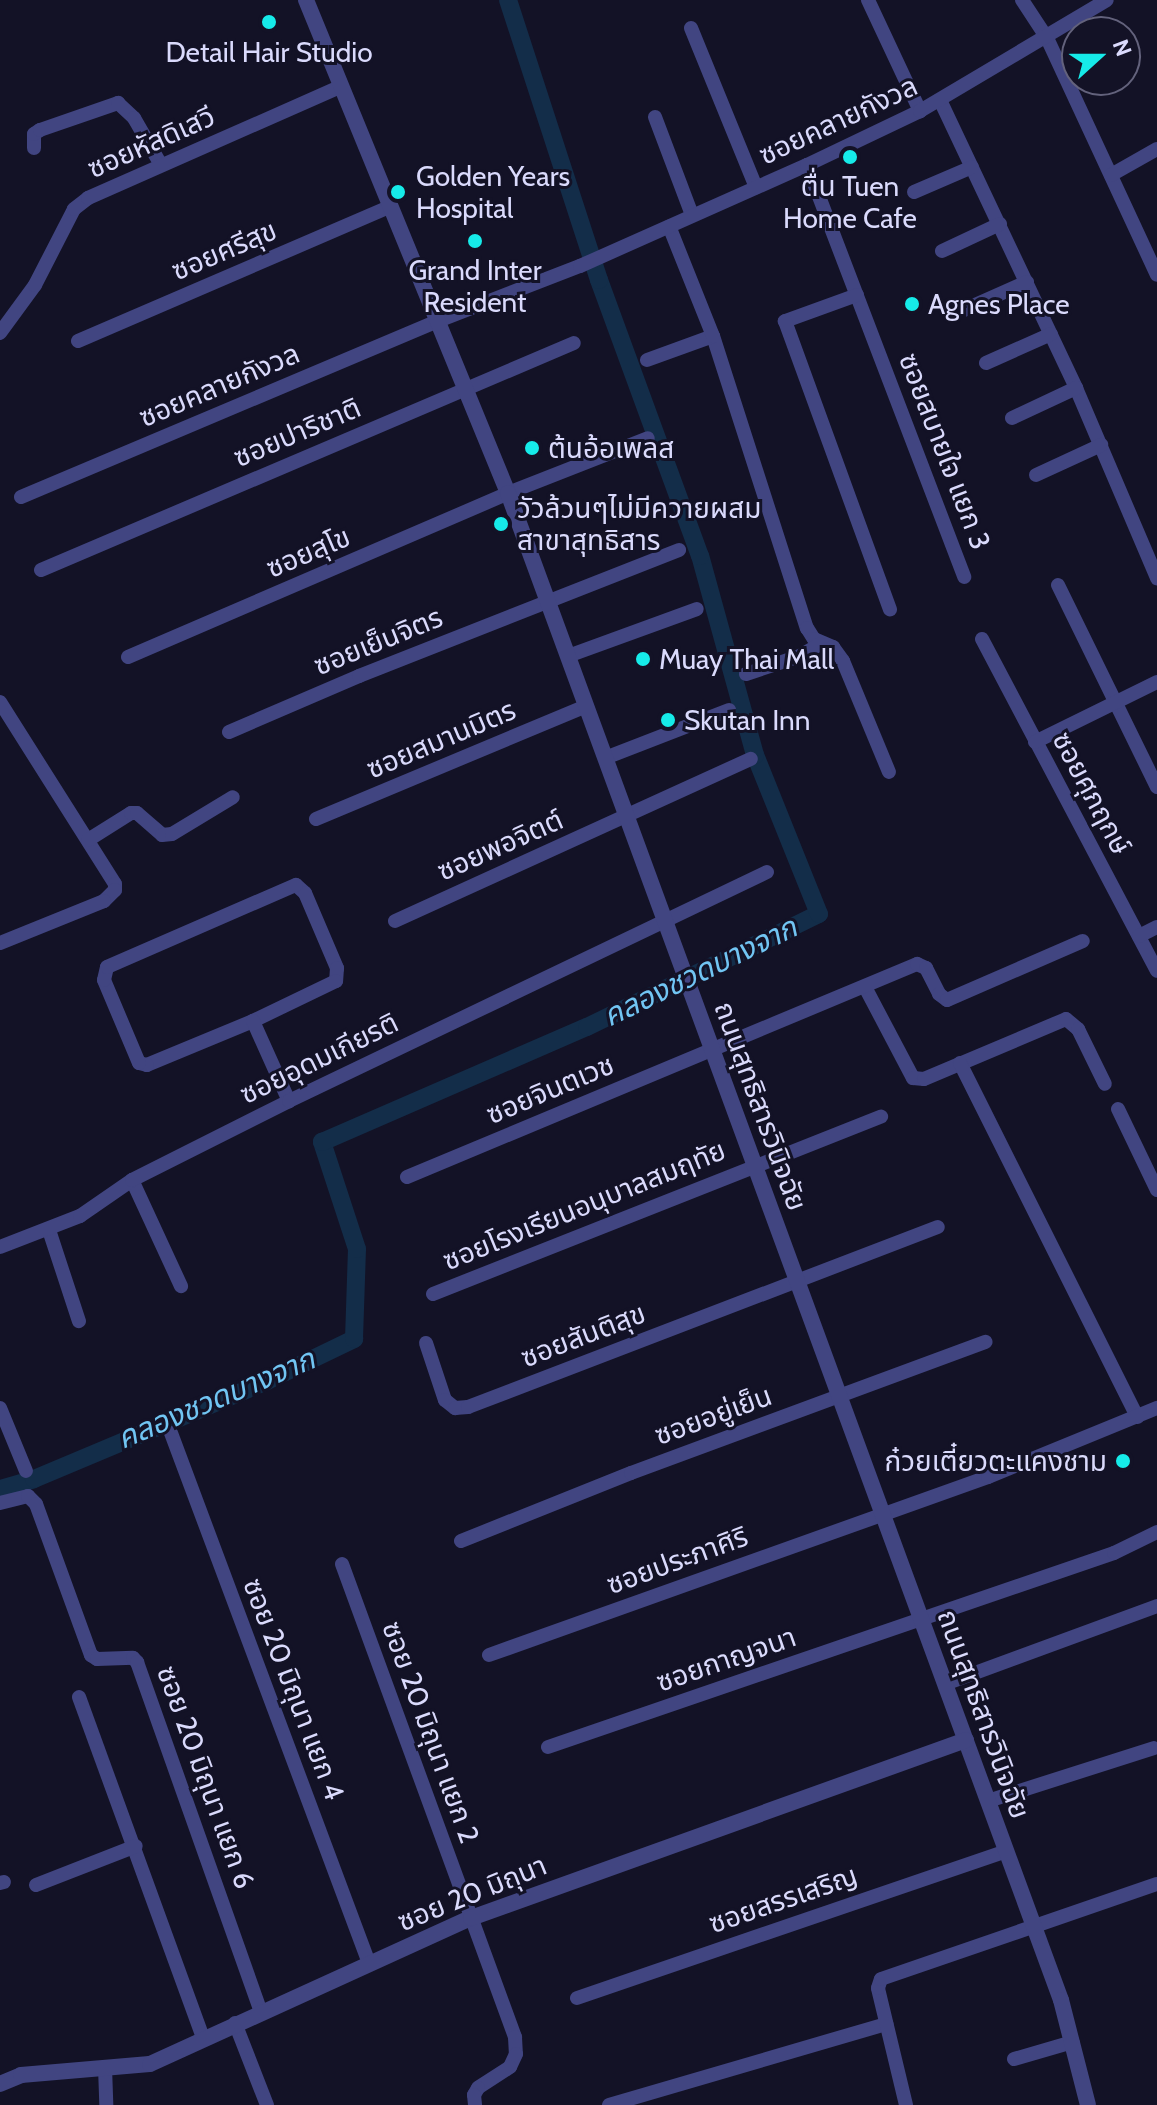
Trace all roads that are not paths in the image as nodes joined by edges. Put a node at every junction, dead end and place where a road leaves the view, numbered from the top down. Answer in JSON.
{"nodes":[{"id":1,"x":306,"y":0,"type":"edge"},
{"id":2,"x":868,"y":0,"type":"edge"},
{"id":3,"x":1022,"y":0,"type":"edge"},
{"id":4,"x":1107,"y":0,"type":"edge"},
{"id":5,"x":691,"y":28,"type":"dead end"},
{"id":6,"x":1047,"y":38,"type":"junction"},
{"id":7,"x":340,"y":87,"type":"junction"},
{"id":8,"x":940,"y":100,"type":"junction"},
{"id":9,"x":920,"y":111,"type":"junction"},
{"id":10,"x":655,"y":117,"type":"dead end"},
{"id":11,"x":34,"y":148,"type":"dead end"},
{"id":12,"x":1157,"y":149,"type":"edge"},
{"id":13,"x":161,"y":165,"type":"junction"},
{"id":14,"x":807,"y":165,"type":"junction"},
{"id":15,"x":972,"y":167,"type":"junction"},
{"id":16,"x":1111,"y":175,"type":"junction"},
{"id":17,"x":756,"y":187,"type":"junction"},
{"id":18,"x":914,"y":192,"type":"dead end"},
{"id":19,"x":389,"y":207,"type":"junction"},
{"id":20,"x":692,"y":215,"type":"junction"},
{"id":21,"x":1000,"y":224,"type":"junction"},
{"id":22,"x":669,"y":226,"type":"junction"},
{"id":23,"x":942,"y":251,"type":"dead end"},
{"id":24,"x":1157,"y":275,"type":"edge"},
{"id":25,"x":1027,"y":282,"type":"junction"},
{"id":26,"x":857,"y":295,"type":"junction"},
{"id":27,"x":964,"y":310,"type":"dead end"},
{"id":28,"x":438,"y":321,"type":"junction"},
{"id":29,"x":0,"y":333,"type":"edge"},
{"id":30,"x":1051,"y":334,"type":"junction"},
{"id":31,"x":713,"y":336,"type":"junction"},
{"id":32,"x":78,"y":341,"type":"dead end"},
{"id":33,"x":574,"y":343,"type":"dead end"},
{"id":34,"x":647,"y":360,"type":"dead end"},
{"id":35,"x":986,"y":363,"type":"dead end"},
{"id":36,"x":465,"y":388,"type":"junction"},
{"id":37,"x":1076,"y":388,"type":"junction"},
{"id":38,"x":1012,"y":418,"type":"dead end"},
{"id":39,"x":648,"y":438,"type":"dead end"},
{"id":40,"x":1101,"y":445,"type":"junction"},
{"id":41,"x":1036,"y":475,"type":"dead end"},
{"id":42,"x":508,"y":493,"type":"junction"},
{"id":43,"x":21,"y":497,"type":"dead end"},
{"id":44,"x":679,"y":550,"type":"dead end"},
{"id":45,"x":41,"y":570,"type":"dead end"},
{"id":46,"x":964,"y":577,"type":"dead end"},
{"id":47,"x":1157,"y":578,"type":"edge"},
{"id":48,"x":1058,"y":585,"type":"dead end"},
{"id":49,"x":548,"y":601,"type":"junction"},
{"id":50,"x":697,"y":609,"type":"dead end"},
{"id":51,"x":890,"y":609,"type":"dead end"},
{"id":52,"x":982,"y":639,"type":"dead end"},
{"id":53,"x":820,"y":644,"type":"junction"},
{"id":54,"x":568,"y":656,"type":"junction"},
{"id":55,"x":128,"y":657,"type":"dead end"},
{"id":56,"x":746,"y":674,"type":"dead end"},
{"id":57,"x":1157,"y":682,"type":"edge"},
{"id":58,"x":0,"y":702,"type":"edge"},
{"id":59,"x":1113,"y":703,"type":"junction"},
{"id":60,"x":586,"y":706,"type":"junction"},
{"id":61,"x":729,"y":710,"type":"dead end"},
{"id":62,"x":229,"y":732,"type":"dead end"},
{"id":63,"x":1035,"y":742,"type":"junction"},
{"id":64,"x":605,"y":758,"type":"junction"},
{"id":65,"x":751,"y":759,"type":"dead end"},
{"id":66,"x":889,"y":772,"type":"dead end"},
{"id":67,"x":1157,"y":787,"type":"edge"},
{"id":68,"x":233,"y":797,"type":"dead end"},
{"id":69,"x":627,"y":816,"type":"junction"},
{"id":70,"x":316,"y":819,"type":"dead end"},
{"id":71,"x":88,"y":840,"type":"junction"},
{"id":72,"x":767,"y":872,"type":"dead end"},
{"id":73,"x":665,"y":920,"type":"junction"},
{"id":74,"x":395,"y":921,"type":"dead end"},
{"id":75,"x":1157,"y":927,"type":"edge"},
{"id":76,"x":1139,"y":936,"type":"junction"},
{"id":77,"x":1083,"y":941,"type":"dead end"},
{"id":78,"x":0,"y":943,"type":"edge"},
{"id":79,"x":1157,"y":971,"type":"edge"},
{"id":80,"x":865,"y":987,"type":"junction"},
{"id":81,"x":253,"y":1021,"type":"junction"},
{"id":82,"x":713,"y":1050,"type":"junction"},
{"id":83,"x":960,"y":1063,"type":"junction"},
{"id":84,"x":1105,"y":1084,"type":"dead end"},
{"id":85,"x":289,"y":1101,"type":"junction"},
{"id":86,"x":1118,"y":1109,"type":"dead end"},
{"id":87,"x":881,"y":1117,"type":"dead end"},
{"id":88,"x":755,"y":1165,"type":"junction"},
{"id":89,"x":407,"y":1177,"type":"dead end"},
{"id":90,"x":132,"y":1180,"type":"junction"},
{"id":91,"x":1157,"y":1190,"type":"edge"},
{"id":92,"x":938,"y":1227,"type":"dead end"},
{"id":93,"x":49,"y":1230,"type":"junction"},
{"id":94,"x":0,"y":1247,"type":"edge"},
{"id":95,"x":797,"y":1281,"type":"junction"},
{"id":96,"x":181,"y":1286,"type":"dead end"},
{"id":97,"x":433,"y":1294,"type":"dead end"},
{"id":98,"x":79,"y":1321,"type":"dead end"},
{"id":99,"x":986,"y":1342,"type":"dead end"},
{"id":100,"x":426,"y":1343,"type":"dead end"},
{"id":101,"x":839,"y":1396,"type":"junction"},
{"id":102,"x":0,"y":1408,"type":"edge"},
{"id":103,"x":1157,"y":1408,"type":"edge"},
{"id":104,"x":1137,"y":1417,"type":"junction"},
{"id":105,"x":171,"y":1433,"type":"dead end"},
{"id":106,"x":26,"y":1471,"type":"dead end"},
{"id":107,"x":0,"y":1503,"type":"edge"},
{"id":108,"x":883,"y":1515,"type":"junction"},
{"id":109,"x":1157,"y":1532,"type":"edge"},
{"id":110,"x":461,"y":1541,"type":"dead end"},
{"id":111,"x":342,"y":1564,"type":"dead end"},
{"id":112,"x":1157,"y":1606,"type":"edge"},
{"id":113,"x":922,"y":1620,"type":"junction"},
{"id":114,"x":489,"y":1655,"type":"dead end"},
{"id":115,"x":945,"y":1684,"type":"junction"},
{"id":116,"x":79,"y":1697,"type":"dead end"},
{"id":117,"x":966,"y":1740,"type":"junction"},
{"id":118,"x":548,"y":1747,"type":"dead end"},
{"id":119,"x":1154,"y":1748,"type":"dead end"},
{"id":120,"x":988,"y":1801,"type":"junction"},
{"id":121,"x":136,"y":1846,"type":"junction"},
{"id":122,"x":1006,"y":1851,"type":"junction"},
{"id":123,"x":1157,"y":1884,"type":"edge"},
{"id":124,"x":36,"y":1885,"type":"dead end"},
{"id":125,"x":471,"y":1918,"type":"junction"},
{"id":126,"x":1034,"y":1926,"type":"junction"},
{"id":127,"x":369,"y":1963,"type":"junction"},
{"id":128,"x":577,"y":1998,"type":"dead end"},
{"id":129,"x":261,"y":2012,"type":"junction"},
{"id":130,"x":235,"y":2023,"type":"junction"},
{"id":131,"x":886,"y":2024,"type":"junction"},
{"id":132,"x":203,"y":2037,"type":"junction"},
{"id":133,"x":1073,"y":2042,"type":"junction"},
{"id":134,"x":1014,"y":2059,"type":"dead end"},
{"id":135,"x":105,"y":2067,"type":"junction"},
{"id":136,"x":0,"y":2084,"type":"edge"},
{"id":137,"x":106,"y":2105,"type":"edge"},
{"id":138,"x":267,"y":2105,"type":"edge"},
{"id":139,"x":475,"y":2105,"type":"edge"},
{"id":140,"x":609,"y":2105,"type":"edge"},
{"id":141,"x":906,"y":2105,"type":"edge"},
{"id":142,"x":1088,"y":2105,"type":"edge"}],
"edges":[{"from":1,"to":7,"type":"street","name":"ถนนสุทธิสารวินิจฉัย"},
{"from":2,"to":9,"type":"street"},
{"from":3,"to":6,"type":"street"},
{"from":4,"to":6,"type":"street","name":"ซอยคลายกังวล"},
{"from":5,"to":17,"type":"street"},
{"from":6,"to":8,"type":"street","name":"ซอยคลายกังวล"},
{"from":6,"to":16,"type":"street"},
{"from":7,"to":13,"type":"street","name":"ซอยหัสดิเสวี"},
{"from":7,"to":19,"type":"street","name":"ถนนสุทธิสารวินิจฉัย"},
{"from":8,"to":9,"type":"street","name":"ซอยคลายกังวล"},
{"from":8,"to":15,"type":"street"},
{"from":9,"to":14,"type":"street","name":"ซอยคลายกังวล"},
{"from":10,"to":20,"type":"street"},
{"from":11,"to":13,"type":"street"},
{"from":12,"to":16,"type":"street"},
{"from":13,"to":29,"type":"street","name":"ซอยหัสดิเสวี"},
{"from":14,"to":17,"type":"street","name":"ซอยคลายกังวล"},
{"from":14,"to":26,"type":"street","name":"ซอยสบายใจ แยก 3"},
{"from":15,"to":18,"type":"street"},
{"from":15,"to":21,"type":"street"},
{"from":16,"to":24,"type":"street"},
{"from":17,"to":20,"type":"street","name":"ซอยคลายกังวล"},
{"from":19,"to":28,"type":"street","name":"ถนนสุทธิสารวินิจฉัย"},
{"from":19,"to":32,"type":"street","name":"ซอยศรีสุข"},
{"from":20,"to":22,"type":"street","name":"ซอยคลายกังวล"},
{"from":21,"to":23,"type":"street"},
{"from":21,"to":25,"type":"street"},
{"from":22,"to":28,"type":"street","name":"ซอยคลายกังวล"},
{"from":22,"to":31,"type":"street"},
{"from":25,"to":27,"type":"street"},
{"from":25,"to":30,"type":"street"},
{"from":26,"to":46,"type":"street","name":"ซอยสบายใจ แยก 3"},
{"from":26,"to":51,"type":"street"},
{"from":28,"to":36,"type":"street","name":"ถนนสุทธิสารวินิจฉัย"},
{"from":28,"to":43,"type":"street","name":"ซอยคลายกังวล"},
{"from":30,"to":35,"type":"street"},
{"from":30,"to":37,"type":"street"},
{"from":31,"to":34,"type":"street"},
{"from":31,"to":53,"type":"street"},
{"from":33,"to":36,"type":"street","name":"ซอยปาริชาติ"},
{"from":36,"to":42,"type":"street","name":"ถนนสุทธิสารวินิจฉัย"},
{"from":36,"to":45,"type":"street","name":"ซอยปาริชาติ"},
{"from":37,"to":38,"type":"street"},
{"from":37,"to":40,"type":"street"},
{"from":39,"to":42,"type":"street","name":"ซอยสุโข"},
{"from":40,"to":41,"type":"street"},
{"from":40,"to":47,"type":"street"},
{"from":42,"to":49,"type":"street","name":"ถนนสุทธิสารวินิจฉัย"},
{"from":42,"to":55,"type":"street","name":"ซอยสุโข"},
{"from":44,"to":49,"type":"street","name":"ซอยเย็นจิตร"},
{"from":48,"to":59,"type":"street"},
{"from":49,"to":54,"type":"street","name":"ถนนสุทธิสารวินิจฉัย"},
{"from":49,"to":62,"type":"street","name":"ซอยเย็นจิตร"},
{"from":50,"to":54,"type":"street"},
{"from":52,"to":63,"type":"street","name":"ซอยศุภฤกษ์"},
{"from":53,"to":56,"type":"street"},
{"from":53,"to":66,"type":"street"},
{"from":54,"to":60,"type":"street","name":"ถนนสุทธิสารวินิจฉัย"},
{"from":57,"to":59,"type":"street"},
{"from":58,"to":71,"type":"street"},
{"from":59,"to":63,"type":"street"},
{"from":59,"to":67,"type":"street"},
{"from":60,"to":64,"type":"street","name":"ถนนสุทธิสารวินิจฉัย"},
{"from":60,"to":70,"type":"street","name":"ซอยสมานมิตร"},
{"from":61,"to":64,"type":"street"},
{"from":63,"to":76,"type":"street","name":"ซอยศุภฤกษ์"},
{"from":64,"to":69,"type":"street","name":"ถนนสุทธิสารวินิจฉัย"},
{"from":65,"to":69,"type":"street","name":"ซอยพอจิตต์"},
{"from":68,"to":71,"type":"street"},
{"from":69,"to":73,"type":"street","name":"ถนนสุทธิสารวินิจฉัย"},
{"from":69,"to":74,"type":"street","name":"ซอยพอจิตต์"},
{"from":71,"to":78,"type":"street"},
{"from":72,"to":73,"type":"street","name":"ซอยอุดมเกียรติ"},
{"from":73,"to":82,"type":"street","name":"ถนนสุทธิสารวินิจฉัย"},
{"from":73,"to":85,"type":"street","name":"ซอยอุดมเกียรติ"},
{"from":75,"to":76,"type":"street"},
{"from":76,"to":79,"type":"street","name":"ซอยศุภฤกษ์"},
{"from":77,"to":80,"type":"street","name":"ซอยจินตเวช"},
{"from":80,"to":82,"type":"street","name":"ซอยจินตเวช"},
{"from":80,"to":83,"type":"street"},
{"from":81,"to":81,"type":"street"},
{"from":81,"to":85,"type":"street"},
{"from":82,"to":88,"type":"street","name":"ถนนสุทธิสารวินิจฉัย"},
{"from":82,"to":89,"type":"street","name":"ซอยจินตเวช"},
{"from":83,"to":84,"type":"street"},
{"from":83,"to":104,"type":"street"},
{"from":85,"to":90,"type":"street","name":"ซอยอุดมเกียรติ"},
{"from":86,"to":91,"type":"street"},
{"from":87,"to":88,"type":"street","name":"ซอยโรงเรียนอนุบาลสมฤทัย"},
{"from":88,"to":95,"type":"street","name":"ถนนสุทธิสารวินิจฉัย"},
{"from":88,"to":97,"type":"street","name":"ซอยโรงเรียนอนุบาลสมฤทัย"},
{"from":90,"to":93,"type":"street","name":"ซอยอุดมเกียรติ"},
{"from":90,"to":96,"type":"street"},
{"from":92,"to":95,"type":"street"},
{"from":93,"to":94,"type":"street","name":"ซอยอุดมเกียรติ"},
{"from":93,"to":98,"type":"street"},
{"from":95,"to":100,"type":"street","name":"ซอยสันติสุข"},
{"from":95,"to":101,"type":"street","name":"ถนนสุทธิสารวินิจฉัย"},
{"from":99,"to":101,"type":"street","name":"ซอยอยู่เย็น"},
{"from":101,"to":108,"type":"street","name":"ถนนสุทธิสารวินิจฉัย"},
{"from":101,"to":110,"type":"street","name":"ซอยอยู่เย็น"},
{"from":102,"to":106,"type":"street"},
{"from":103,"to":104,"type":"street","name":"ซอยประภาศิริ"},
{"from":104,"to":108,"type":"street","name":"ซอยประภาศิริ"},
{"from":105,"to":127,"type":"street","name":"ซอย 20 มิถุนา แยก 4"},
{"from":107,"to":129,"type":"street","name":"ซอย 20 มิถุนา แยก 6"},
{"from":108,"to":113,"type":"street","name":"ถนนสุทธิสารวินิจฉัย"},
{"from":108,"to":114,"type":"street","name":"ซอยประภาศิริ"},
{"from":109,"to":113,"type":"street","name":"ซอยกาญจนา"},
{"from":111,"to":125,"type":"street","name":"ซอย 20 มิถุนา แยก 2"},
{"from":112,"to":115,"type":"street"},
{"from":113,"to":115,"type":"street","name":"ถนนสุทธิสารวินิจฉัย"},
{"from":113,"to":118,"type":"street","name":"ซอยกาญจนา"},
{"from":115,"to":117,"type":"street","name":"ถนนสุทธิสารวินิจฉัย"},
{"from":116,"to":121,"type":"street"},
{"from":117,"to":120,"type":"street","name":"ถนนสุทธิสารวินิจฉัย"},
{"from":117,"to":125,"type":"street","name":"ซอย 20 มิถุนา"},
{"from":119,"to":120,"type":"street"},
{"from":120,"to":122,"type":"street","name":"ถนนสุทธิสารวินิจฉัย"},
{"from":121,"to":124,"type":"street"},
{"from":121,"to":132,"type":"street"},
{"from":122,"to":126,"type":"street","name":"ถนนสุทธิสารวินิจฉัย"},
{"from":122,"to":128,"type":"street","name":"ซอยสรรเสริญ"},
{"from":123,"to":126,"type":"street"},
{"from":125,"to":127,"type":"street","name":"ซอย 20 มิถุนา"},
{"from":125,"to":139,"type":"street","name":"ซอย 20 มิถุนา แยก 2"},
{"from":126,"to":131,"type":"street"},
{"from":126,"to":133,"type":"street","name":"ถนนสุทธิสารวินิจฉัย"},
{"from":127,"to":129,"type":"street","name":"ซอย 20 มิถุนา"},
{"from":129,"to":130,"type":"street","name":"ซอย 20 มิถุนา"},
{"from":130,"to":132,"type":"street","name":"ซอย 20 มิถุนา"},
{"from":130,"to":138,"type":"street"},
{"from":131,"to":140,"type":"street"},
{"from":131,"to":141,"type":"street"},
{"from":132,"to":135,"type":"street","name":"ซอย 20 มิถุนา"},
{"from":133,"to":134,"type":"street"},
{"from":133,"to":142,"type":"street","name":"ถนนสุทธิสารวินิจฉัย"},
{"from":135,"to":136,"type":"street","name":"ซอย 20 มิถุนา"},
{"from":135,"to":137,"type":"street"}]}
